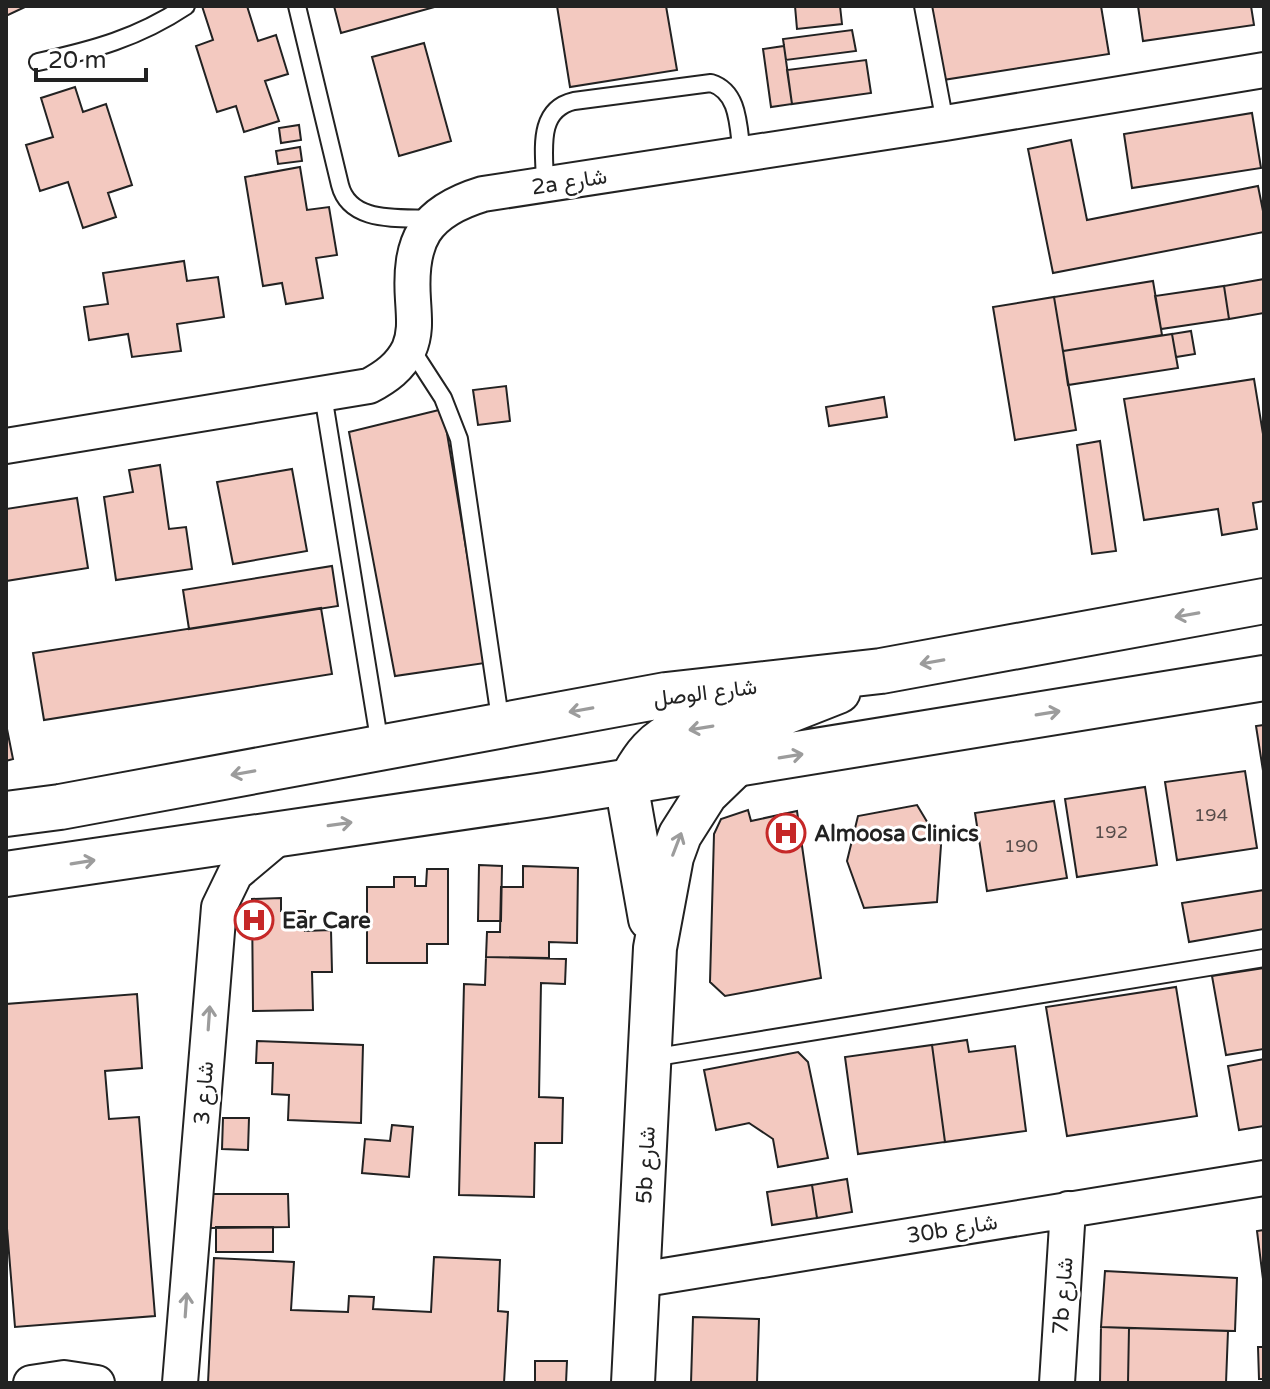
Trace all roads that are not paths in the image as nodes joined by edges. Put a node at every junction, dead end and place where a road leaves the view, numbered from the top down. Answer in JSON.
{"nodes":[{"id":1,"x":186,"y":6,"type":"edge"},
{"id":2,"x":297,"y":6,"type":"edge"},
{"id":3,"x":923,"y":6,"type":"edge"},
{"id":4,"x":38,"y":62,"type":"dead end"},
{"id":5,"x":1264,"y":70,"type":"edge"},
{"id":6,"x":945,"y":123,"type":"junction"},
{"id":7,"x":742,"y":154,"type":"junction"},
{"id":8,"x":545,"y":185,"type":"junction"},
{"id":9,"x":433,"y":219,"type":"junction"},
{"id":10,"x":410,"y":347,"type":"junction"},
{"id":11,"x":323,"y":395,"type":"junction"},
{"id":12,"x":6,"y":446,"type":"edge"},
{"id":13,"x":1264,"y":601,"type":"edge"},
{"id":14,"x":881,"y":671,"type":"junction"},
{"id":15,"x":1264,"y":678,"type":"edge"},
{"id":16,"x":501,"y":725,"type":"junction"},
{"id":17,"x":381,"y":748,"type":"junction"},
{"id":18,"x":736,"y":765,"type":"junction"},
{"id":19,"x":631,"y":781,"type":"junction"},
{"id":20,"x":6,"y":814,"type":"edge"},
{"id":21,"x":286,"y":831,"type":"junction"},
{"id":22,"x":6,"y":874,"type":"edge"},
{"id":23,"x":655,"y":948,"type":"junction"},
{"id":24,"x":1264,"y":958,"type":"edge"},
{"id":25,"x":649,"y":1059,"type":"junction"},
{"id":26,"x":1264,"y":1178,"type":"edge"},
{"id":27,"x":1068,"y":1209,"type":"junction"},
{"id":28,"x":639,"y":1280,"type":"junction"},
{"id":29,"x":31,"y":1383,"type":"edge"},
{"id":30,"x":97,"y":1383,"type":"edge"},
{"id":31,"x":180,"y":1383,"type":"edge"},
{"id":32,"x":633,"y":1383,"type":"edge"},
{"id":33,"x":1057,"y":1383,"type":"edge"}],
"edges":[{"from":1,"to":4,"type":"lane"},
{"from":2,"to":9,"type":"lane"},
{"from":3,"to":6,"type":"lane"},
{"from":5,"to":6,"type":"street","name":"2a شارع"},
{"from":6,"to":7,"type":"street","name":"2a شارع"},
{"from":7,"to":8,"type":"street","name":"2a شارع"},
{"from":7,"to":8,"type":"lane"},
{"from":8,"to":9,"type":"street","name":"2a شارع"},
{"from":9,"to":10,"type":"street"},
{"from":10,"to":11,"type":"street"},
{"from":10,"to":16,"type":"lane"},
{"from":11,"to":12,"type":"street"},
{"from":11,"to":17,"type":"lane"},
{"from":13,"to":14,"type":"main road","name":"شارع الوصل","one_way":true},
{"from":14,"to":16,"type":"main road","name":"شارع الوصل","one_way":true},
{"from":14,"to":19,"type":"main road","one_way":true},
{"from":18,"to":15,"type":"main road","one_way":true},
{"from":16,"to":17,"type":"main road","name":"شارع الوصل"},
{"from":17,"to":20,"type":"main road","name":"شارع الوصل","one_way":true},
{"from":18,"to":19,"type":"main road"},
{"from":23,"to":18,"type":"street","name":"5b شارع","one_way":true},
{"from":21,"to":19,"type":"main road","one_way":true},
{"from":19,"to":23,"type":"street","name":"5b شارع"},
{"from":22,"to":21,"type":"main road","one_way":true},
{"from":31,"to":21,"type":"street","name":"شارع 3","one_way":true},
{"from":23,"to":25,"type":"street","name":"5b شارع"},
{"from":24,"to":25,"type":"lane"},
{"from":25,"to":28,"type":"street","name":"5b شارع"},
{"from":26,"to":27,"type":"street","name":"30b شارع"},
{"from":27,"to":28,"type":"street","name":"30b شارع"},
{"from":27,"to":33,"type":"street","name":"7b شارع"},
{"from":28,"to":32,"type":"street","name":"5b شارع"},
{"from":29,"to":30,"type":"street"}]}
